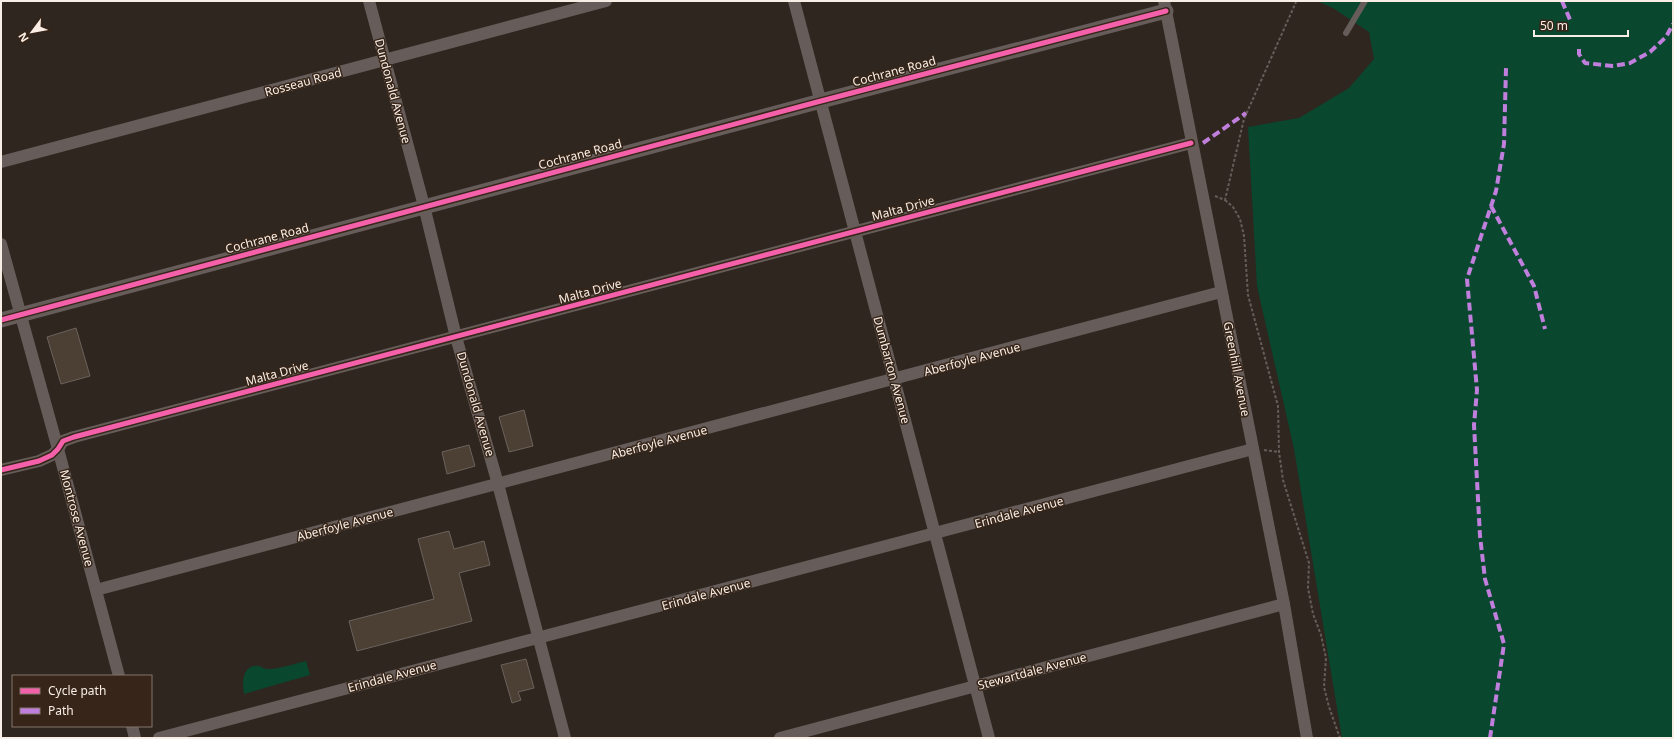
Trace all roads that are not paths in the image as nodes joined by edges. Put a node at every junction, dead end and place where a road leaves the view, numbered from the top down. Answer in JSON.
{"nodes":[{"id":1,"x":369,"y":1,"type":"edge"},
{"id":2,"x":606,"y":1,"type":"edge"},
{"id":3,"x":794,"y":1,"type":"edge"},
{"id":4,"x":1365,"y":1,"type":"edge"},
{"id":5,"x":1165,"y":6,"type":"edge"},
{"id":6,"x":1346,"y":33,"type":"dead end"},
{"id":7,"x":385,"y":60,"type":"junction"},
{"id":8,"x":821,"y":100,"type":"junction"},
{"id":9,"x":1192,"y":143,"type":"junction"},
{"id":10,"x":1,"y":162,"type":"edge"},
{"id":11,"x":424,"y":206,"type":"junction"},
{"id":12,"x":855,"y":231,"type":"junction"},
{"id":13,"x":1,"y":244,"type":"edge"},
{"id":14,"x":1221,"y":292,"type":"junction"},
{"id":15,"x":20,"y":315,"type":"junction"},
{"id":16,"x":1,"y":320,"type":"edge"},
{"id":17,"x":456,"y":337,"type":"junction"},
{"id":18,"x":894,"y":380,"type":"junction"},
{"id":19,"x":58,"y":449,"type":"junction"},
{"id":20,"x":1253,"y":449,"type":"junction"},
{"id":21,"x":1,"y":470,"type":"edge"},
{"id":22,"x":498,"y":484,"type":"junction"},
{"id":23,"x":935,"y":534,"type":"junction"},
{"id":24,"x":96,"y":590,"type":"junction"},
{"id":25,"x":1284,"y":604,"type":"junction"},
{"id":26,"x":538,"y":638,"type":"junction"},
{"id":27,"x":119,"y":675,"type":"edge"},
{"id":28,"x":975,"y":686,"type":"junction"},
{"id":29,"x":132,"y":727,"type":"edge"},
{"id":30,"x":135,"y":738,"type":"edge"},
{"id":31,"x":159,"y":738,"type":"edge"},
{"id":32,"x":565,"y":738,"type":"edge"},
{"id":33,"x":780,"y":738,"type":"edge"},
{"id":34,"x":989,"y":738,"type":"edge"},
{"id":35,"x":1307,"y":738,"type":"edge"}],
"edges":[{"from":1,"to":7,"type":"street","name":"Dundonald Avenue"},
{"from":2,"to":7,"type":"street","name":"Rosseau Road"},
{"from":3,"to":8,"type":"street","name":"Dumbarton Avenue"},
{"from":4,"to":6,"type":"lane"},
{"from":5,"to":8,"type":"street","name":"Cochrane Road"},
{"from":5,"to":9,"type":"street","name":"Greenhill Avenue"},
{"from":7,"to":10,"type":"street","name":"Rosseau Road"},
{"from":7,"to":11,"type":"street","name":"Dundonald Avenue"},
{"from":8,"to":11,"type":"street","name":"Cochrane Road"},
{"from":8,"to":12,"type":"street","name":"Dumbarton Avenue"},
{"from":9,"to":12,"type":"street","name":"Malta Drive"},
{"from":9,"to":14,"type":"street","name":"Greenhill Avenue"},
{"from":11,"to":15,"type":"street","name":"Cochrane Road"},
{"from":11,"to":17,"type":"street","name":"Dundonald Avenue"},
{"from":12,"to":17,"type":"street","name":"Malta Drive"},
{"from":12,"to":18,"type":"street","name":"Dumbarton Avenue"},
{"from":13,"to":15,"type":"street","name":"Montrose Avenue"},
{"from":14,"to":18,"type":"street","name":"Aberfoyle Avenue"},
{"from":14,"to":20,"type":"street","name":"Greenhill Avenue"},
{"from":15,"to":16,"type":"street","name":"Cochrane Road"},
{"from":15,"to":19,"type":"street","name":"Montrose Avenue"},
{"from":17,"to":19,"type":"street","name":"Malta Drive"},
{"from":17,"to":22,"type":"street","name":"Dundonald Avenue"},
{"from":18,"to":22,"type":"street","name":"Aberfoyle Avenue"},
{"from":18,"to":23,"type":"street","name":"Dumbarton Avenue"},
{"from":19,"to":21,"type":"street","name":"Malta Drive"},
{"from":19,"to":24,"type":"street","name":"Montrose Avenue"},
{"from":20,"to":23,"type":"street","name":"Erindale Avenue"},
{"from":20,"to":25,"type":"street","name":"Greenhill Avenue"},
{"from":22,"to":24,"type":"street","name":"Aberfoyle Avenue"},
{"from":22,"to":26,"type":"street","name":"Dundonald Avenue"},
{"from":23,"to":26,"type":"street","name":"Erindale Avenue"},
{"from":23,"to":28,"type":"street","name":"Dumbarton Avenue"},
{"from":24,"to":27,"type":"street","name":"Montrose Avenue"},
{"from":25,"to":28,"type":"street","name":"Stewartdale Avenue"},
{"from":25,"to":35,"type":"street","name":"Greenhill Avenue"},
{"from":26,"to":31,"type":"street","name":"Erindale Avenue"},
{"from":26,"to":32,"type":"street","name":"Dundonald Avenue"},
{"from":28,"to":33,"type":"street","name":"Stewartdale Avenue"},
{"from":28,"to":34,"type":"street","name":"Dumbarton Avenue"},
{"from":29,"to":30,"type":"street"}]}
